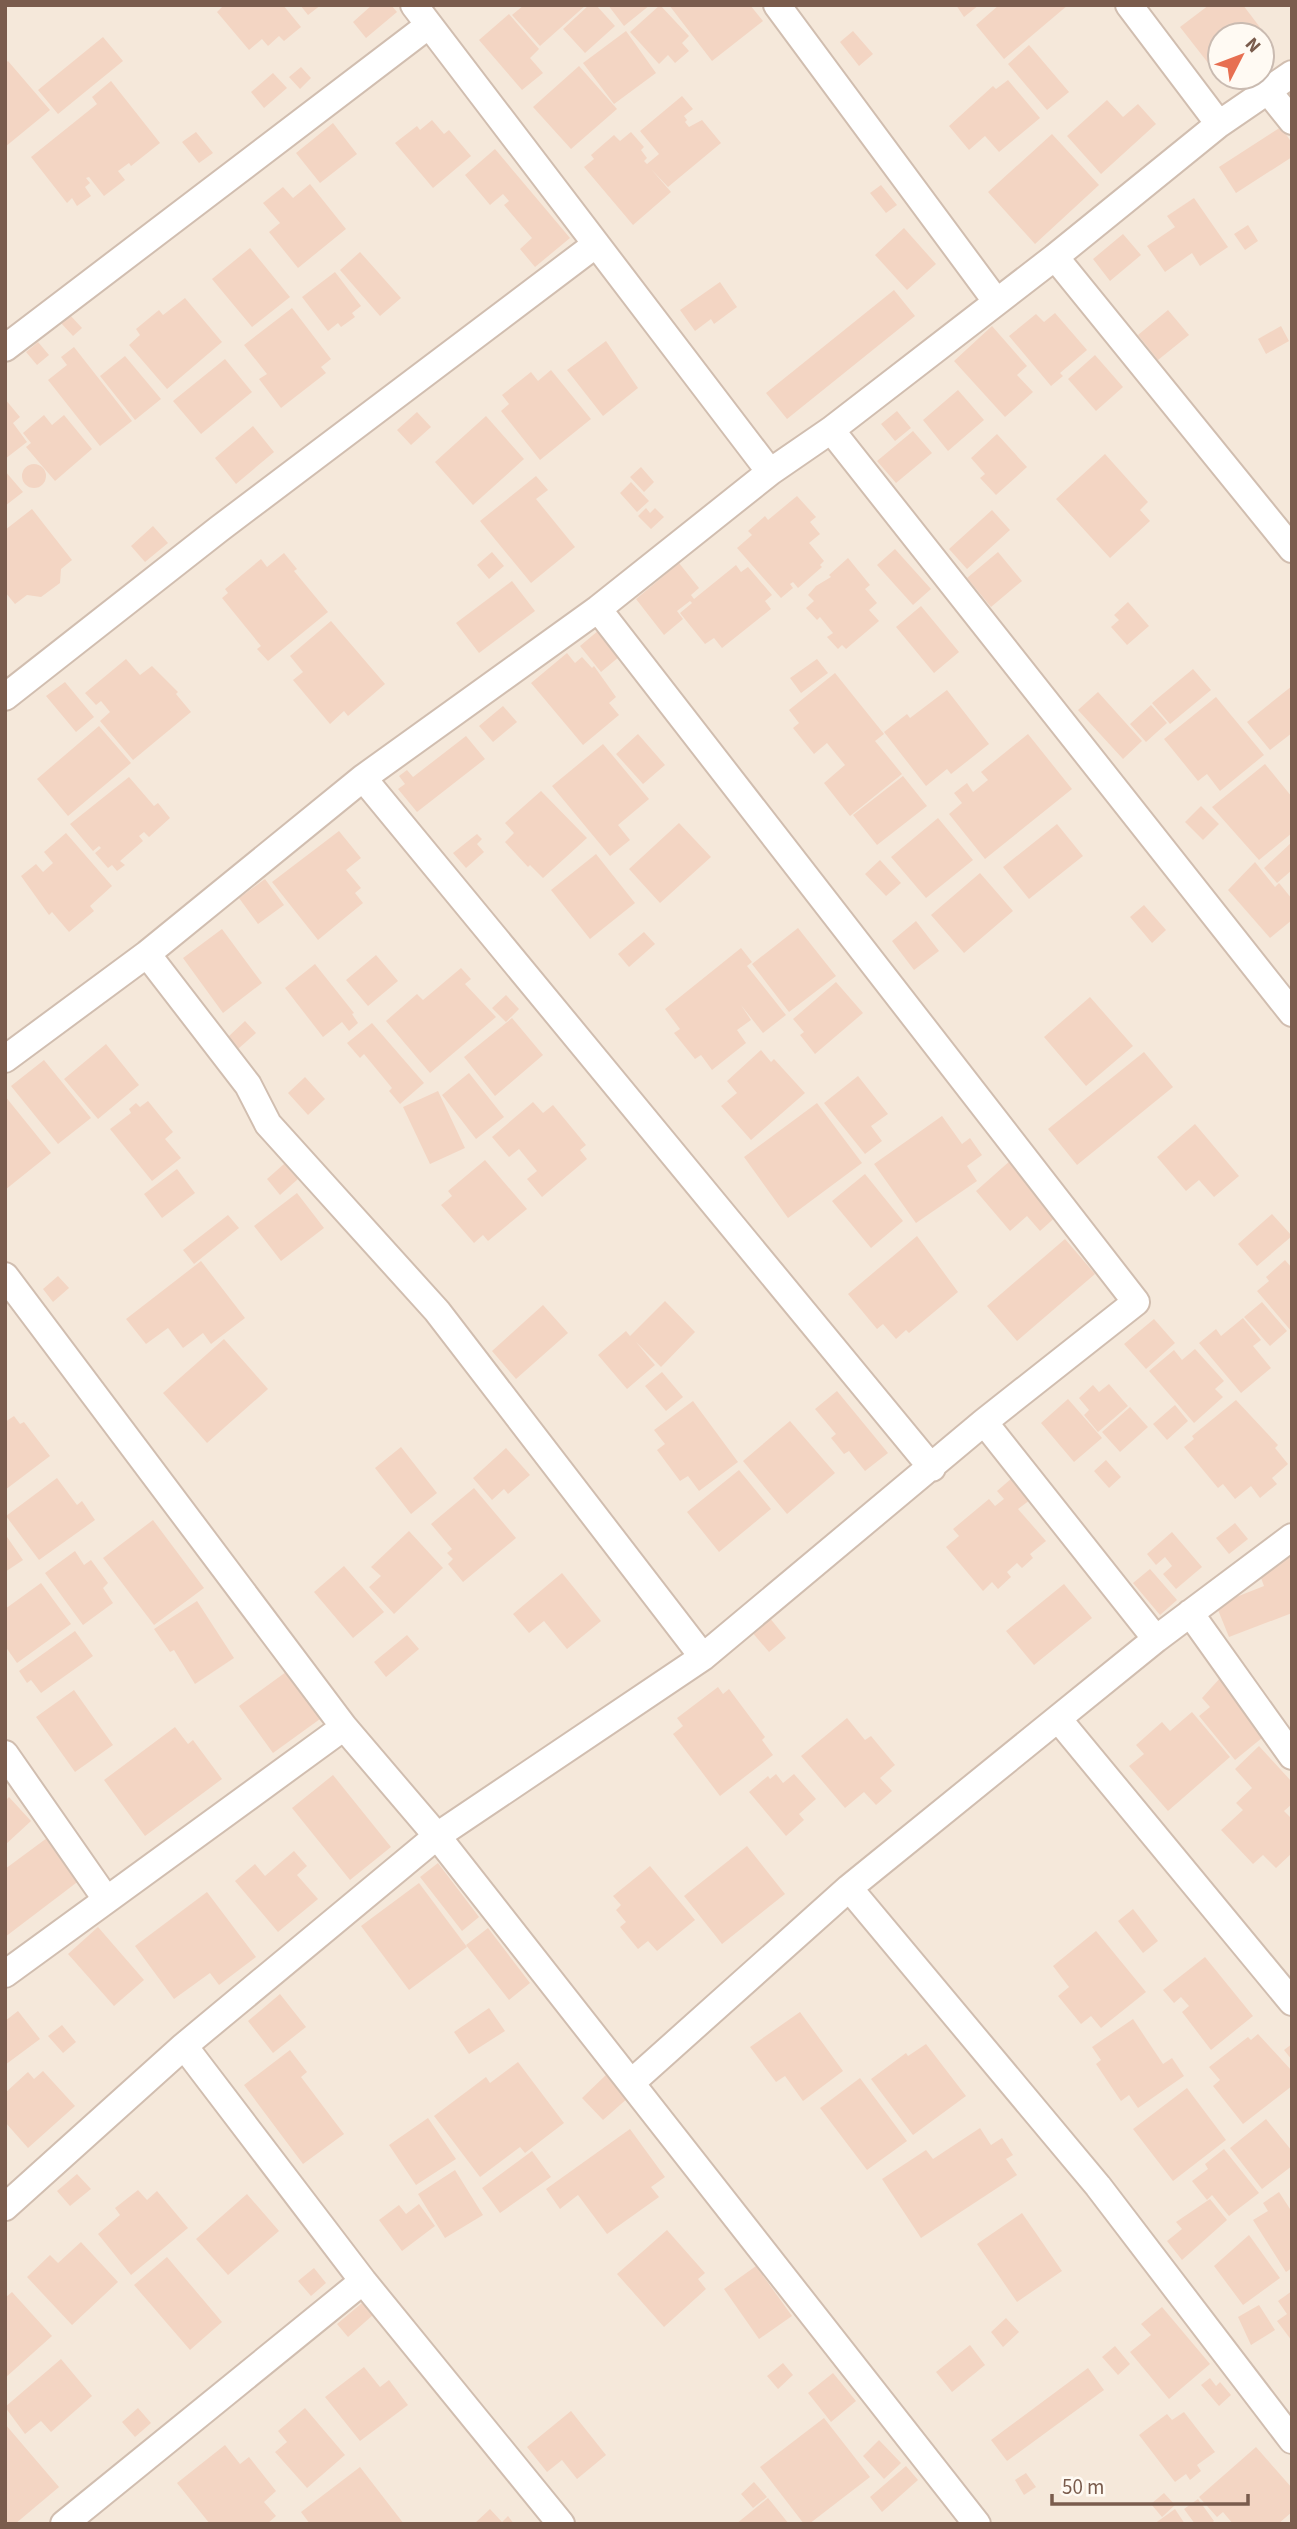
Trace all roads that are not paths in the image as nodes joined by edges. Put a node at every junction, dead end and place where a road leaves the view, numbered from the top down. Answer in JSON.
{"nodes":[{"id":1,"x":777,"y":5,"type":"edge"},
{"id":2,"x":1129,"y":5,"type":"edge"},
{"id":3,"x":421,"y":15,"type":"edge"},
{"id":4,"x":1292,"y":74,"type":"edge"},
{"id":5,"x":1276,"y":85,"type":"edge"},
{"id":6,"x":1268,"y":91,"type":"joint"},
{"id":7,"x":1292,"y":121,"type":"edge"},
{"id":8,"x":1219,"y":124,"type":"junction"},
{"id":9,"x":596,"y":245,"type":"junction"},
{"id":10,"x":1055,"y":257,"type":"junction"},
{"id":11,"x":996,"y":301,"type":"junction"},
{"id":12,"x":5,"y":348,"type":"edge"},
{"id":13,"x":831,"y":430,"type":"junction"},
{"id":14,"x":770,"y":472,"type":"junction"},
{"id":15,"x":1292,"y":549,"type":"edge"},
{"id":16,"x":598,"y":609,"type":"junction"},
{"id":17,"x":5,"y":697,"type":"edge"},
{"id":18,"x":363,"y":778,"type":"junction"},
{"id":19,"x":147,"y":954,"type":"junction"},
{"id":20,"x":1292,"y":1013,"type":"edge"},
{"id":21,"x":5,"y":1059,"type":"edge"},
{"id":22,"x":5,"y":1276,"type":"edge"},
{"id":23,"x":984,"y":1422,"type":"junction"},
{"id":24,"x":932,"y":1468,"type":"junction"},
{"id":25,"x":1292,"y":1538,"type":"edge"},
{"id":26,"x":1190,"y":1614,"type":"junction"},
{"id":27,"x":1156,"y":1639,"type":"junction"},
{"id":28,"x":703,"y":1657,"type":"junction"},
{"id":29,"x":1059,"y":1720,"type":"junction"},
{"id":30,"x":344,"y":1727,"type":"junction"},
{"id":31,"x":5,"y":1754,"type":"edge"},
{"id":32,"x":1292,"y":1756,"type":"edge"},
{"id":33,"x":437,"y":1836,"type":"junction"},
{"id":34,"x":849,"y":1888,"type":"junction"},
{"id":35,"x":106,"y":1899,"type":"junction"},
{"id":36,"x":5,"y":1974,"type":"edge"},
{"id":37,"x":1292,"y":2002,"type":"edge"},
{"id":38,"x":184,"y":2046,"type":"junction"},
{"id":39,"x":631,"y":2082,"type":"junction"},
{"id":40,"x":5,"y":2207,"type":"edge"},
{"id":41,"x":363,"y":2281,"type":"junction"},
{"id":42,"x":1292,"y":2440,"type":"edge"},
{"id":43,"x":64,"y":2524,"type":"edge"},
{"id":44,"x":561,"y":2524,"type":"edge"},
{"id":45,"x":977,"y":2524,"type":"edge"}],
"edges":[{"from":1,"to":11,"type":"street"},
{"from":2,"to":8,"type":"street"},
{"from":3,"to":9,"type":"street"},
{"from":3,"to":12,"type":"street"},
{"from":4,"to":5,"type":"street"},
{"from":6,"to":7,"type":"street"},
{"from":6,"to":8,"type":"street"},
{"from":8,"to":10,"type":"street"},
{"from":9,"to":14,"type":"street"},
{"from":9,"to":17,"type":"street"},
{"from":10,"to":11,"type":"street"},
{"from":10,"to":15,"type":"street"},
{"from":11,"to":13,"type":"street"},
{"from":13,"to":14,"type":"street"},
{"from":13,"to":20,"type":"street"},
{"from":14,"to":16,"type":"street"},
{"from":16,"to":18,"type":"street"},
{"from":16,"to":23,"type":"street"},
{"from":18,"to":19,"type":"street"},
{"from":18,"to":24,"type":"street"},
{"from":19,"to":21,"type":"street"},
{"from":19,"to":28,"type":"street"},
{"from":22,"to":30,"type":"street"},
{"from":23,"to":24,"type":"street"},
{"from":23,"to":27,"type":"street"},
{"from":24,"to":28,"type":"street"},
{"from":25,"to":26,"type":"street"},
{"from":26,"to":27,"type":"street"},
{"from":26,"to":32,"type":"street"},
{"from":27,"to":29,"type":"street"},
{"from":28,"to":33,"type":"street"},
{"from":29,"to":34,"type":"street"},
{"from":29,"to":37,"type":"street"},
{"from":30,"to":33,"type":"street"},
{"from":30,"to":35,"type":"street"},
{"from":31,"to":35,"type":"street"},
{"from":33,"to":38,"type":"street"},
{"from":33,"to":39,"type":"street"},
{"from":34,"to":39,"type":"street"},
{"from":34,"to":42,"type":"street"},
{"from":35,"to":36,"type":"street"},
{"from":38,"to":40,"type":"street"},
{"from":38,"to":41,"type":"street"},
{"from":39,"to":45,"type":"street"},
{"from":41,"to":43,"type":"street"},
{"from":41,"to":44,"type":"street"}]}
